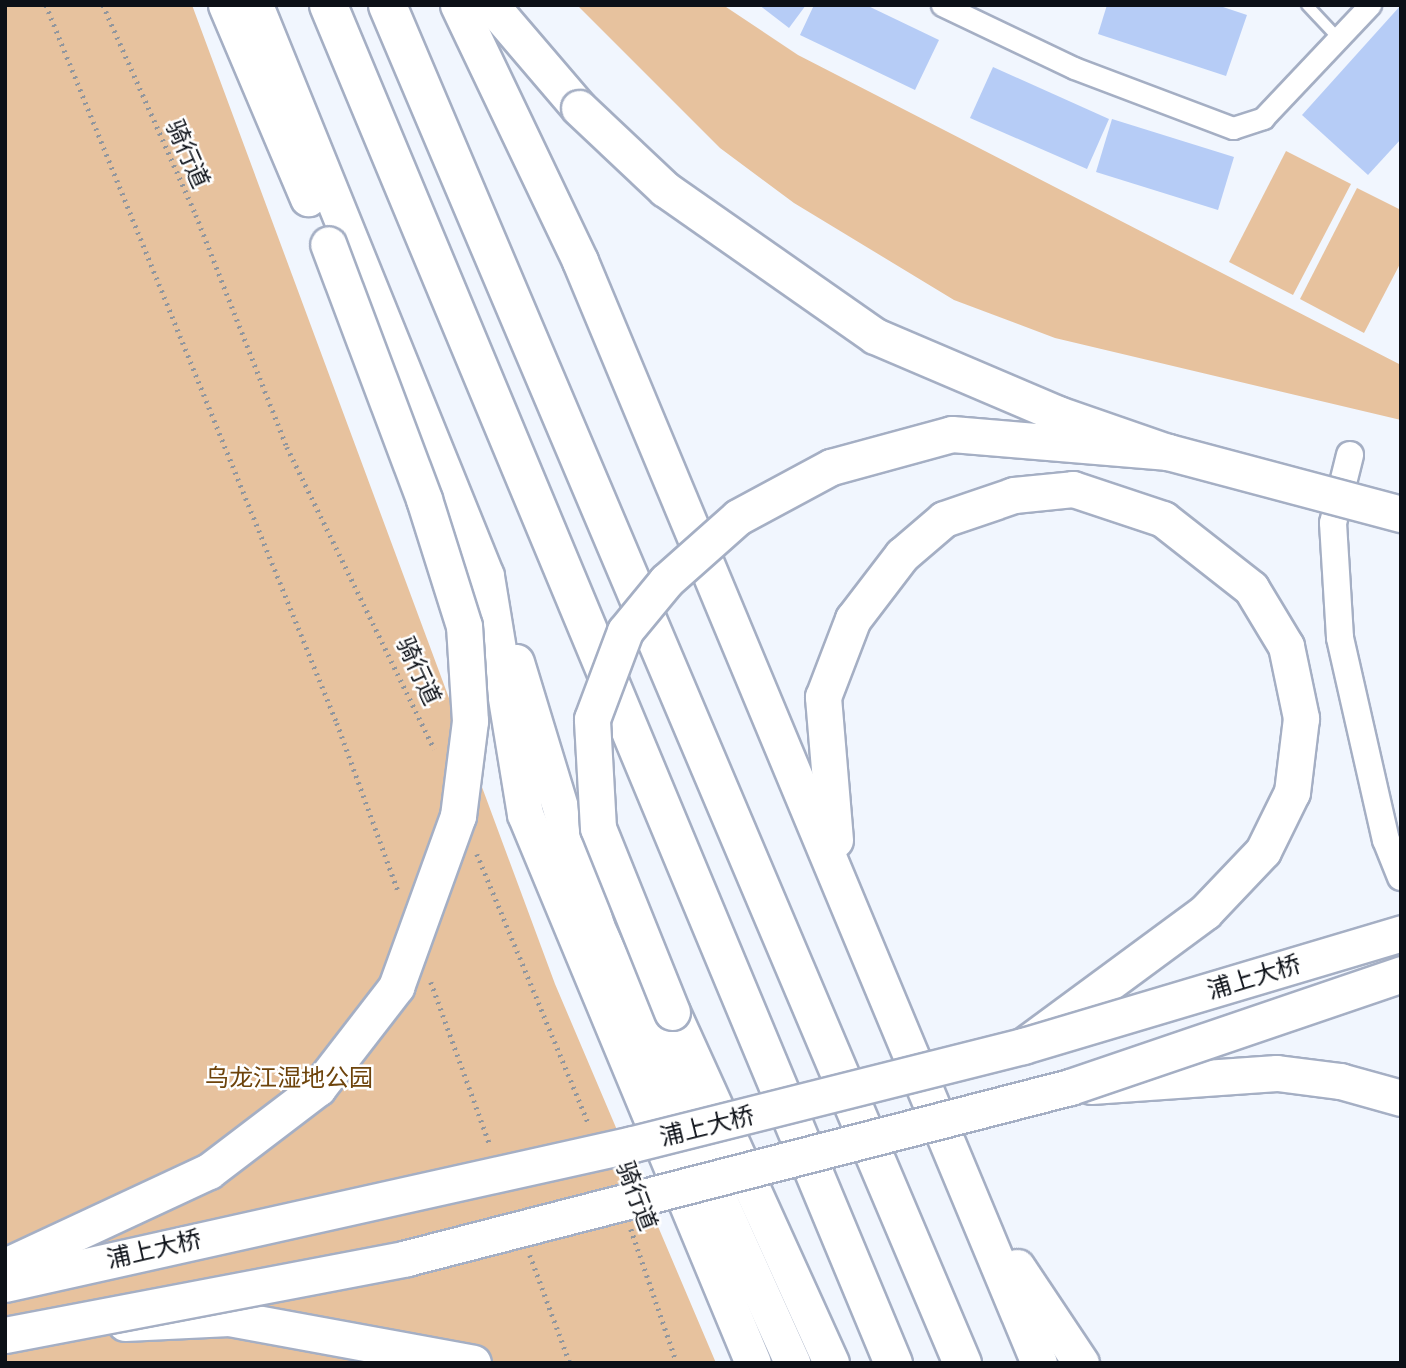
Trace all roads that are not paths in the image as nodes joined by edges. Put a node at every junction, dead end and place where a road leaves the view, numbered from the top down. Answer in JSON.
{"nodes":[{"id":1,"x":226,"y":5,"type":"edge"},
{"id":2,"x":255,"y":5,"type":"edge"},
{"id":3,"x":328,"y":5,"type":"edge"},
{"id":4,"x":387,"y":5,"type":"edge"},
{"id":5,"x":458,"y":5,"type":"edge"},
{"id":6,"x":491,"y":5,"type":"edge"},
{"id":7,"x":942,"y":5,"type":"edge"},
{"id":8,"x":1307,"y":5,"type":"edge"},
{"id":9,"x":1370,"y":5,"type":"edge"},
{"id":10,"x":1338,"y":38,"type":"junction"},
{"id":11,"x":1168,"y":452,"type":"junction"},
{"id":12,"x":1350,"y":454,"type":"dead end"},
{"id":13,"x":1401,"y":514,"type":"edge"},
{"id":14,"x":486,"y":576,"type":"junction"},
{"id":15,"x":838,"y":872,"type":"junction"},
{"id":16,"x":1401,"y":877,"type":"edge"},
{"id":17,"x":1401,"y":933,"type":"edge"},
{"id":18,"x":1401,"y":974,"type":"edge"},
{"id":19,"x":1023,"y":1046,"type":"junction"},
{"id":20,"x":1070,"y":1087,"type":"junction"},
{"id":21,"x":1401,"y":1098,"type":"edge"},
{"id":22,"x":954,"y":1162,"type":"junction"},
{"id":23,"x":5,"y":1266,"type":"edge"},
{"id":24,"x":5,"y":1284,"type":"edge"},
{"id":25,"x":41,"y":1328,"type":"junction"},
{"id":26,"x":5,"y":1335,"type":"edge"},
{"id":27,"x":473,"y":1363,"type":"edge"},
{"id":28,"x":753,"y":1363,"type":"edge"},
{"id":29,"x":792,"y":1363,"type":"edge"},
{"id":30,"x":831,"y":1363,"type":"edge"},
{"id":31,"x":893,"y":1363,"type":"edge"},
{"id":32,"x":962,"y":1363,"type":"edge"},
{"id":33,"x":1039,"y":1363,"type":"edge"},
{"id":34,"x":1081,"y":1363,"type":"edge"}],
"edges":[{"from":1,"to":23,"type":"main road","bridge":true},
{"from":2,"to":14,"type":"main road"},
{"from":3,"to":31,"type":"highway"},
{"from":4,"to":32,"type":"highway"},
{"from":5,"to":15,"type":"main road"},
{"from":6,"to":11,"type":"main road","bridge":true},
{"from":7,"to":10,"type":"street"},
{"from":8,"to":10,"type":"lane"},
{"from":9,"to":10,"type":"street"},
{"from":11,"to":13,"type":"main road","bridge":true},
{"from":11,"to":30,"type":"main road","bridge":true},
{"from":12,"to":16,"type":"street"},
{"from":14,"to":28,"type":"main road"},
{"from":14,"to":29,"type":"main road"},
{"from":15,"to":19,"type":"main road"},
{"from":15,"to":22,"type":"main road"},
{"from":17,"to":19,"type":"main road","name":"浦上大桥","bridge":true},
{"from":18,"to":20,"type":"main road","bridge":true},
{"from":19,"to":24,"type":"main road","name":"浦上大桥","bridge":true},
{"from":20,"to":21,"type":"main road","bridge":true},
{"from":20,"to":25,"type":"main road","bridge":true},
{"from":22,"to":33,"type":"main road"},
{"from":22,"to":34,"type":"main road"},
{"from":25,"to":26,"type":"main road","bridge":true},
{"from":25,"to":27,"type":"main road","bridge":true}]}
